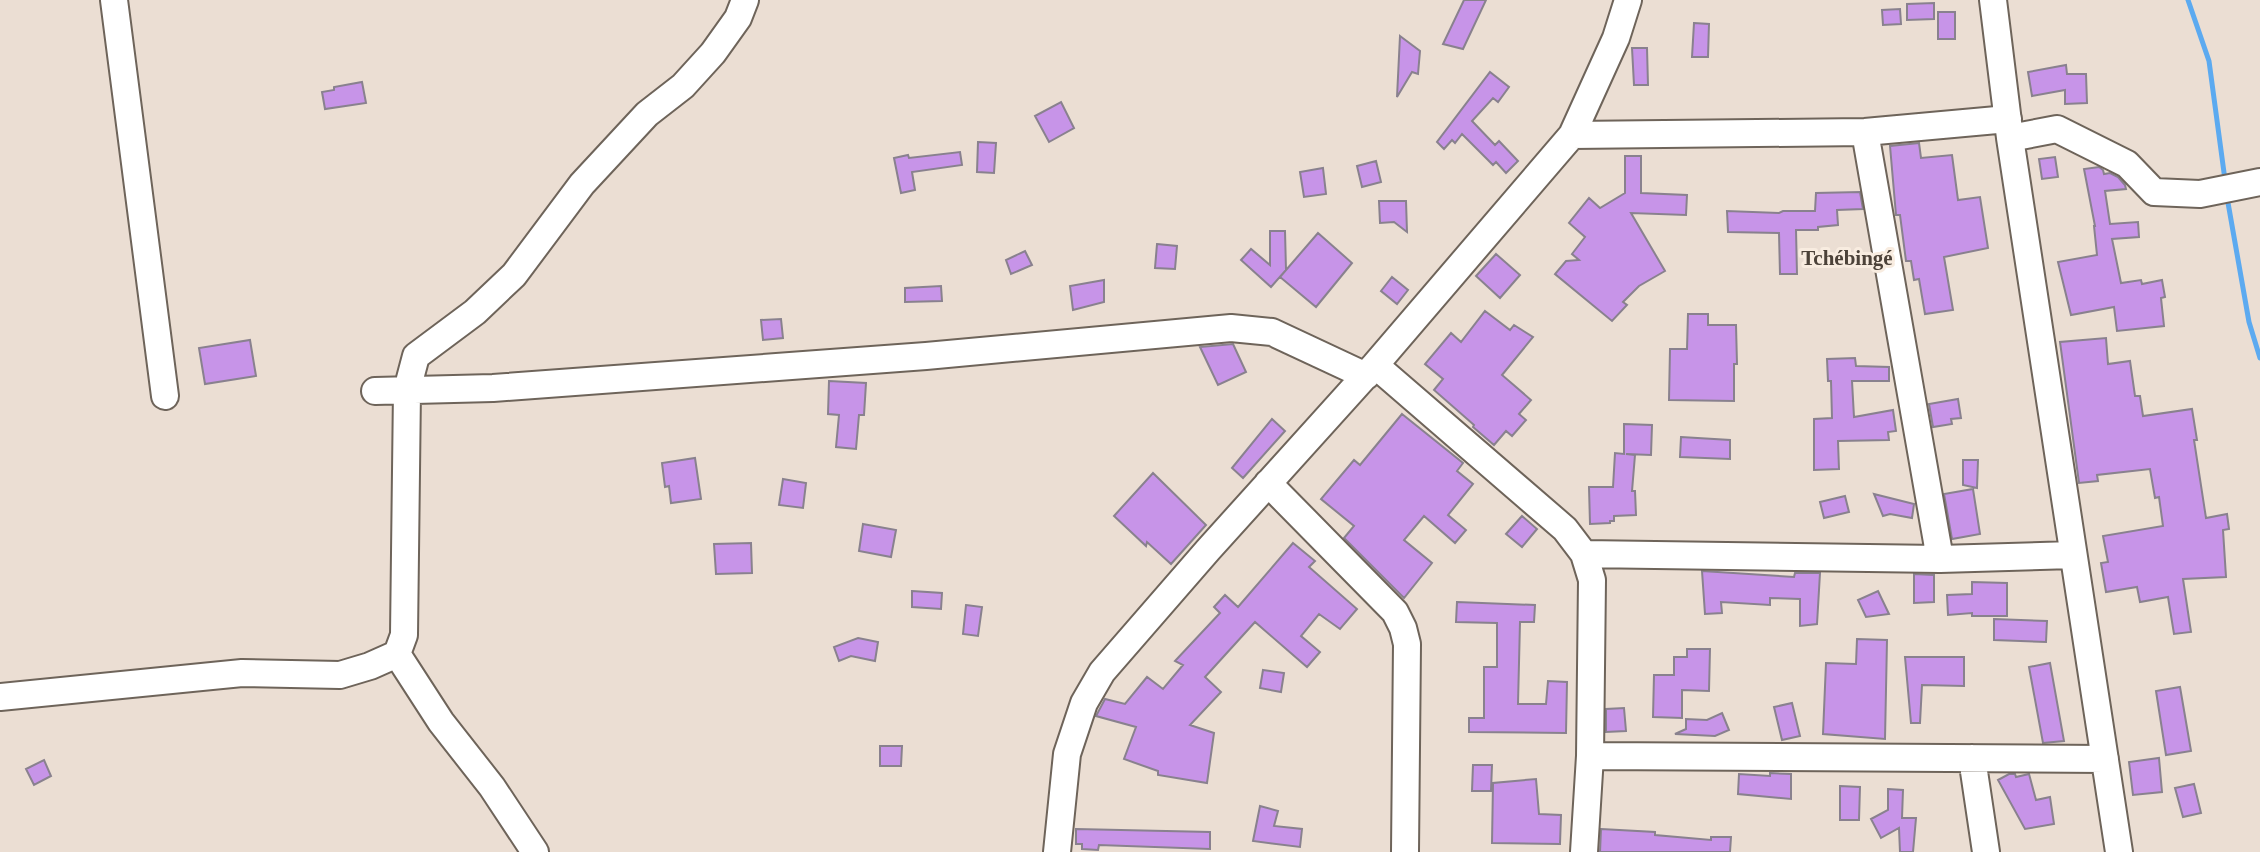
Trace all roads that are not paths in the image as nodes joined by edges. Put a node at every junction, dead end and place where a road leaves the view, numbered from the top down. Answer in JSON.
{"nodes":[{"id":1,"x":114,"y":0,"type":"edge"},
{"id":2,"x":746,"y":0,"type":"edge"},
{"id":3,"x":1628,"y":0,"type":"edge"},
{"id":4,"x":1993,"y":0,"type":"edge"},
{"id":5,"x":2009,"y":128,"type":"junction"},
{"id":6,"x":1864,"y":132,"type":"junction"},
{"id":7,"x":1572,"y":135,"type":"junction"},
{"id":8,"x":2260,"y":181,"type":"edge"},
{"id":9,"x":1371,"y":370,"type":"junction"},
{"id":10,"x":407,"y":390,"type":"junction"},
{"id":11,"x":375,"y":391,"type":"dead end"},
{"id":12,"x":165,"y":397,"type":"dead end"},
{"id":13,"x":1268,"y":483,"type":"junction"},
{"id":14,"x":1584,"y":554,"type":"junction"},
{"id":15,"x":2073,"y":555,"type":"junction"},
{"id":16,"x":1940,"y":559,"type":"junction"},
{"id":17,"x":397,"y":654,"type":"junction"},
{"id":18,"x":0,"y":697,"type":"edge"},
{"id":19,"x":1590,"y":756,"type":"junction"},
{"id":20,"x":1972,"y":758,"type":"junction"},
{"id":21,"x":2105,"y":759,"type":"junction"},
{"id":22,"x":535,"y":852,"type":"edge"},
{"id":23,"x":1057,"y":852,"type":"edge"},
{"id":24,"x":1405,"y":852,"type":"edge"},
{"id":25,"x":1584,"y":852,"type":"edge"},
{"id":26,"x":1986,"y":852,"type":"edge"},
{"id":27,"x":2119,"y":852,"type":"edge"}],
"edges":[{"from":1,"to":12,"type":"street"},
{"from":2,"to":10,"type":"street"},
{"from":3,"to":7,"type":"street"},
{"from":4,"to":5,"type":"street"},
{"from":5,"to":6,"type":"street"},
{"from":5,"to":8,"type":"street"},
{"from":5,"to":15,"type":"street"},
{"from":6,"to":7,"type":"street"},
{"from":6,"to":16,"type":"street"},
{"from":7,"to":9,"type":"street"},
{"from":9,"to":10,"type":"street"},
{"from":9,"to":13,"type":"street"},
{"from":9,"to":14,"type":"street"},
{"from":10,"to":11,"type":"street"},
{"from":10,"to":17,"type":"street"},
{"from":13,"to":23,"type":"street"},
{"from":13,"to":24,"type":"street"},
{"from":14,"to":16,"type":"street"},
{"from":14,"to":19,"type":"street"},
{"from":15,"to":16,"type":"street"},
{"from":15,"to":21,"type":"street"},
{"from":17,"to":18,"type":"street"},
{"from":17,"to":22,"type":"street"},
{"from":19,"to":20,"type":"street"},
{"from":19,"to":25,"type":"street"},
{"from":20,"to":21,"type":"street"},
{"from":20,"to":26,"type":"street"},
{"from":21,"to":27,"type":"street"}]}
